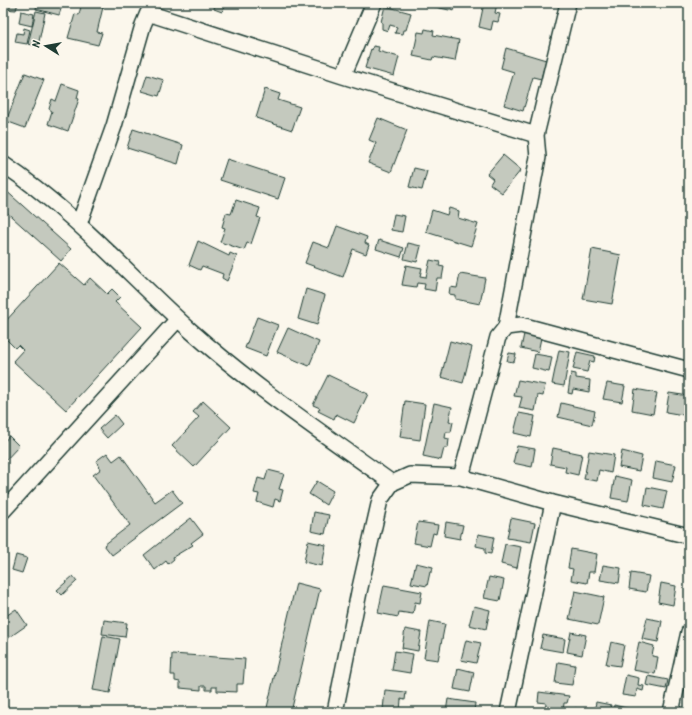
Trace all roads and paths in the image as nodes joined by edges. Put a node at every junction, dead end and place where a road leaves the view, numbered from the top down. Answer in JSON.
{"nodes":[{"id":1,"x":374,"y":3,"type":"edge"},
{"id":2,"x":568,"y":3,"type":"edge"},
{"id":3,"x":149,"y":8,"type":"edge"},
{"id":4,"x":343,"y":76,"type":"junction"},
{"id":5,"x":536,"y":135,"type":"junction"},
{"id":6,"x":3,"y":164,"type":"edge"},
{"id":7,"x":79,"y":224,"type":"junction"},
{"id":8,"x":178,"y":319,"type":"junction"},
{"id":9,"x":506,"y":328,"type":"junction"},
{"id":10,"x":689,"y":370,"type":"edge"},
{"id":11,"x":461,"y":477,"type":"junction"},
{"id":12,"x":392,"y":483,"type":"junction"},
{"id":13,"x":553,"y":503,"type":"junction"},
{"id":14,"x":3,"y":511,"type":"edge"},
{"id":15,"x":689,"y":536,"type":"edge"},
{"id":16,"x":689,"y":632,"type":"edge"},
{"id":17,"x":336,"y":712,"type":"edge"},
{"id":18,"x":508,"y":712,"type":"edge"},
{"id":19,"x":671,"y":712,"type":"edge"}],
"edges":[{"from":1,"to":4,"type":"street"},
{"from":2,"to":5,"type":"street"},
{"from":3,"to":4,"type":"street"},
{"from":3,"to":7,"type":"street"},
{"from":4,"to":5,"type":"street"},
{"from":5,"to":9,"type":"street"},
{"from":6,"to":7,"type":"street"},
{"from":7,"to":8,"type":"street"},
{"from":8,"to":12,"type":"street"},
{"from":8,"to":14,"type":"street"},
{"from":9,"to":10,"type":"street"},
{"from":9,"to":11,"type":"street"},
{"from":11,"to":12,"type":"street"},
{"from":11,"to":13,"type":"street"},
{"from":12,"to":17,"type":"street"},
{"from":13,"to":15,"type":"street"},
{"from":13,"to":18,"type":"street"},
{"from":16,"to":19,"type":"street"}]}
